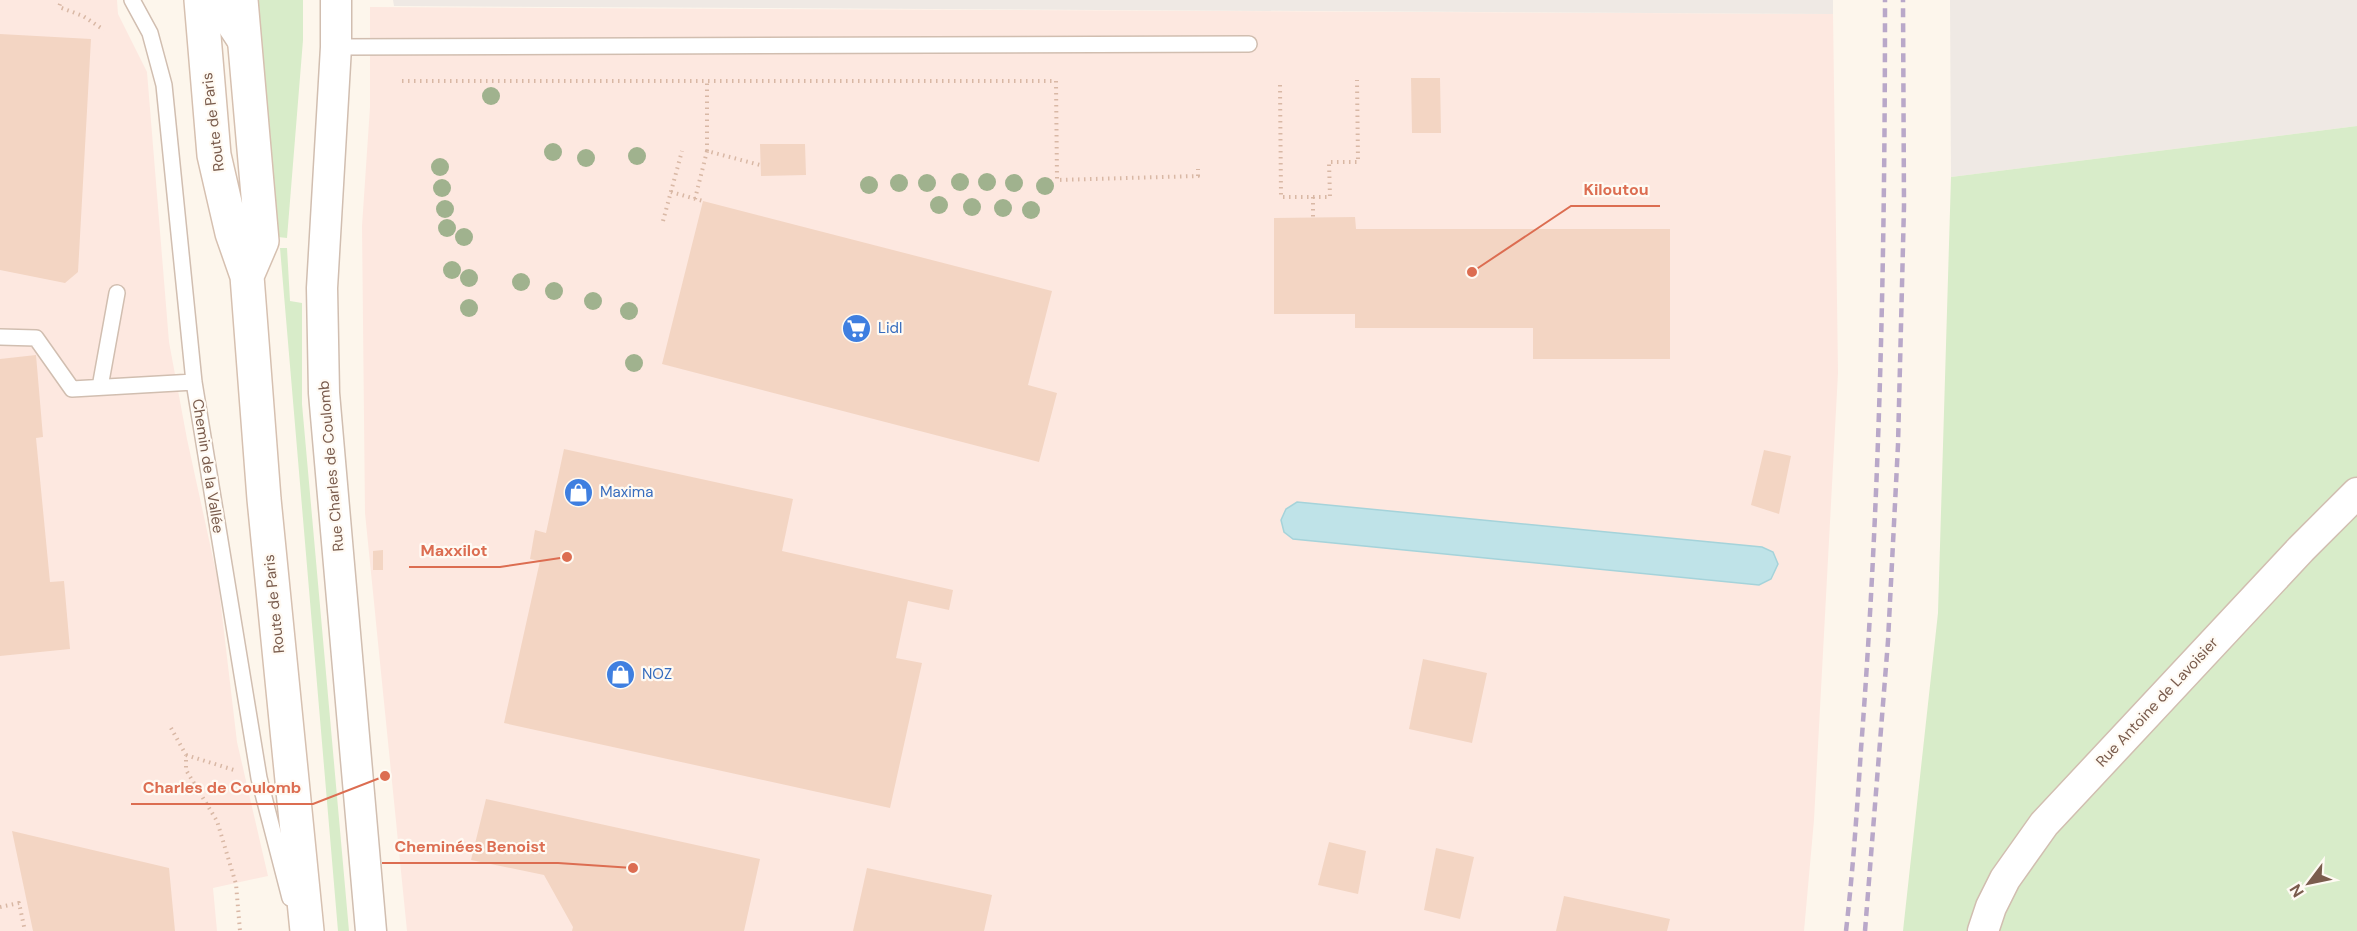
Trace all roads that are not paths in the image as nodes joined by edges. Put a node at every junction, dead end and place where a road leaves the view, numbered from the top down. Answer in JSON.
{"nodes":[{"id":1,"x":132,"y":0,"type":"edge"},
{"id":2,"x":203,"y":0,"type":"edge"},
{"id":3,"x":242,"y":0,"type":"edge"},
{"id":4,"x":336,"y":0,"type":"edge"},
{"id":5,"x":245,"y":44,"type":"junction"},
{"id":6,"x":1249,"y":44,"type":"dead end"},
{"id":7,"x":336,"y":47,"type":"junction"},
{"id":8,"x":248,"y":276,"type":"junction"},
{"id":9,"x":117,"y":293,"type":"dead end"},
{"id":10,"x":0,"y":337,"type":"edge"},
{"id":11,"x":194,"y":382,"type":"junction"},
{"id":12,"x":100,"y":387,"type":"junction"},
{"id":13,"x":2357,"y":493,"type":"edge"},
{"id":14,"x":298,"y":931,"type":"edge"},
{"id":15,"x":308,"y":931,"type":"edge"},
{"id":16,"x":371,"y":931,"type":"edge"},
{"id":17,"x":1983,"y":931,"type":"edge"}],
"edges":[{"from":1,"to":11,"type":"lane","name":"Chemin de la Vallée"},
{"from":2,"to":5,"type":"street"},
{"from":2,"to":8,"type":"main road","name":"Route de Paris"},
{"from":3,"to":5,"type":"main road","name":"Route de Paris"},
{"from":4,"to":7,"type":"street","name":"Rue Charles de Coulomb"},
{"from":5,"to":8,"type":"main road","name":"Route de Paris"},
{"from":6,"to":7,"type":"lane"},
{"from":7,"to":16,"type":"street","name":"Rue Charles de Coulomb"},
{"from":8,"to":15,"type":"main road","name":"Route de Paris"},
{"from":9,"to":12,"type":"lane"},
{"from":10,"to":12,"type":"lane"},
{"from":11,"to":12,"type":"lane"},
{"from":11,"to":14,"type":"lane","name":"Chemin de la Vallée"},
{"from":13,"to":17,"type":"street","name":"Rue Antoine de Lavoisier"}]}
